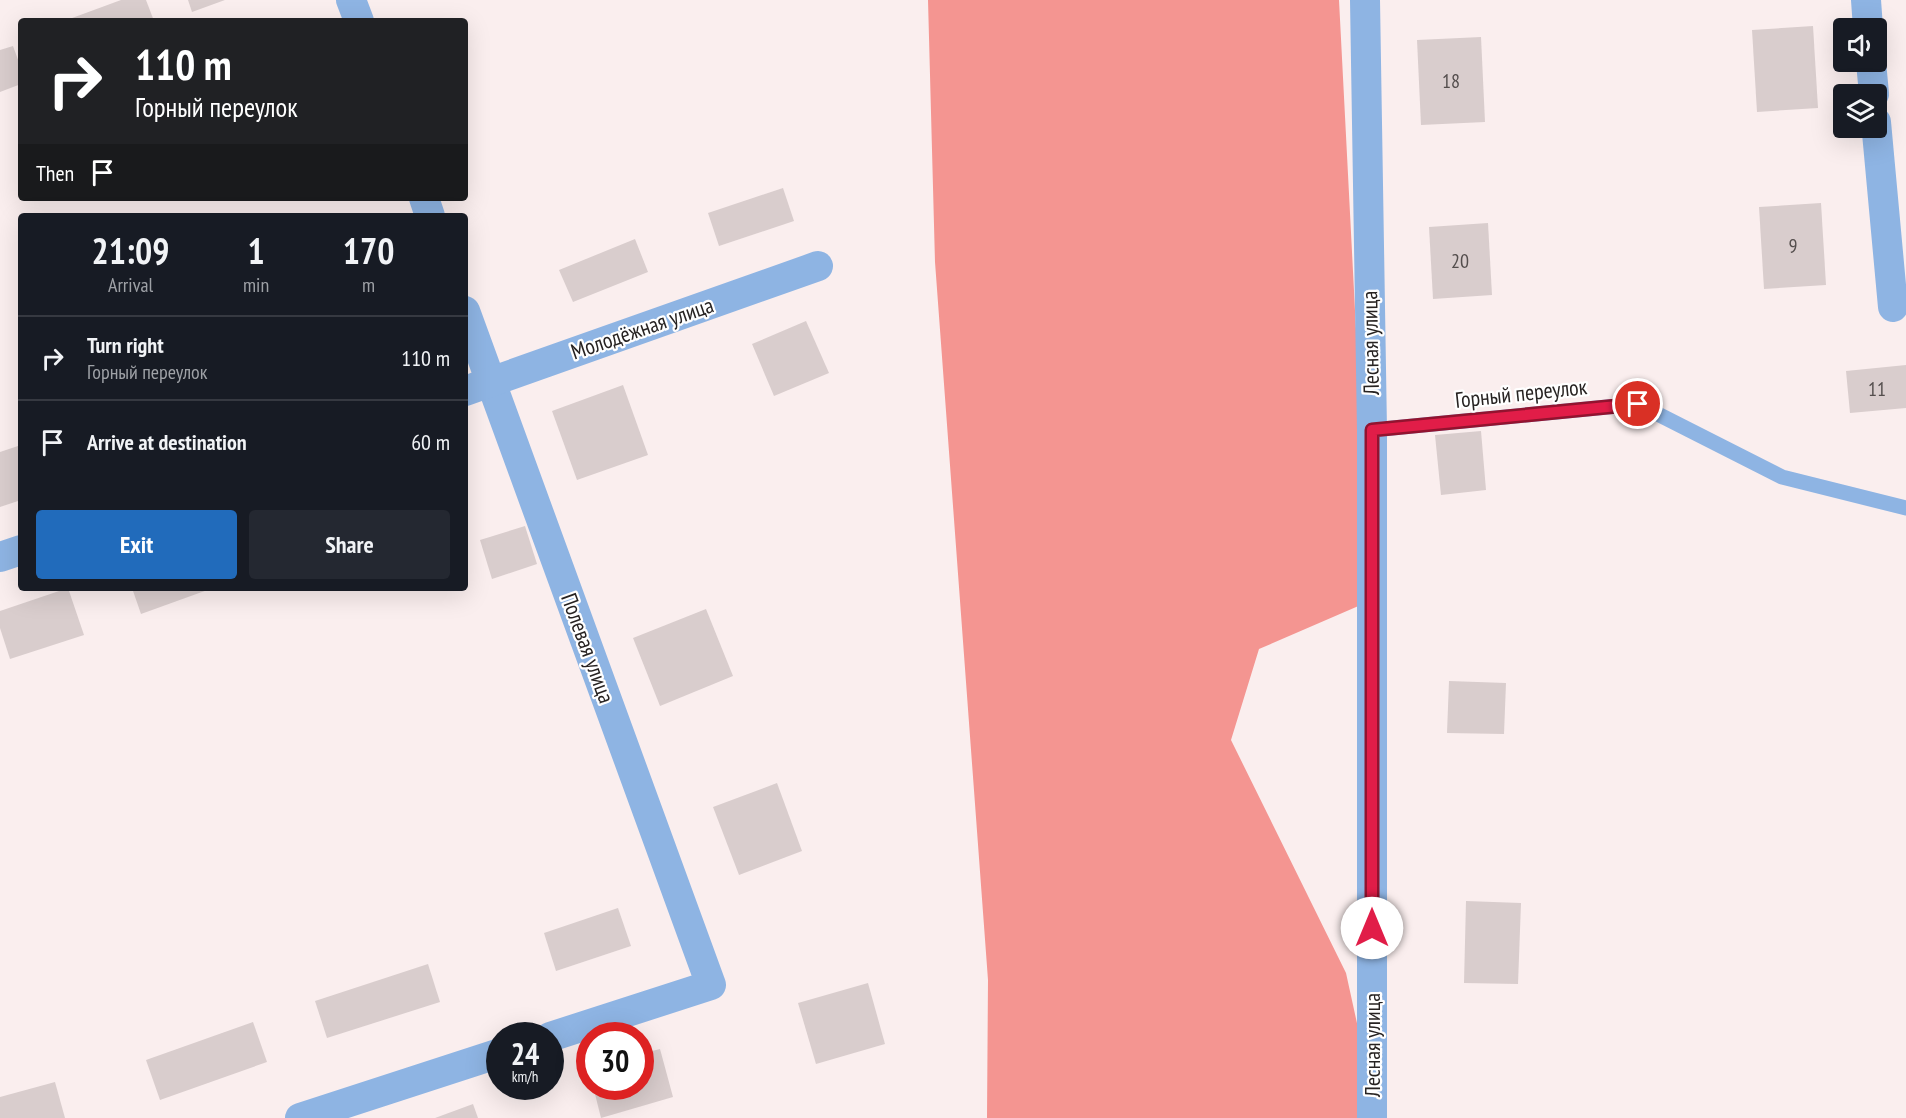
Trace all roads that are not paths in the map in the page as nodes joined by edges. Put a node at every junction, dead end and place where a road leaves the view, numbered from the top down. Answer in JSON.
{"nodes":[{"id":1,"x":351,"y":0,"type":"edge"},
{"id":2,"x":1365,"y":0,"type":"edge"},
{"id":3,"x":1866,"y":0,"type":"edge"},
{"id":4,"x":358,"y":18,"type":"edge"},
{"id":5,"x":1867,"y":18,"type":"edge"},
{"id":6,"x":1877,"y":138,"type":"edge"},
{"id":7,"x":818,"y":266,"type":"dead end"},
{"id":8,"x":1893,"y":307,"type":"dead end"},
{"id":9,"x":468,"y":328,"type":"edge"},
{"id":10,"x":478,"y":386,"type":"edge"},
{"id":11,"x":1372,"y":430,"type":"junction"},
{"id":12,"x":1906,"y":508,"type":"edge"},
{"id":13,"x":18,"y":551,"type":"edge"},
{"id":14,"x":0,"y":557,"type":"edge"},
{"id":15,"x":564,"y":1032,"type":"edge"},
{"id":16,"x":486,"y":1058,"type":"edge"},
{"id":17,"x":300,"y":1118,"type":"edge"},
{"id":18,"x":1372,"y":1118,"type":"edge"}],
"edges":[{"from":1,"to":4,"type":"street"},
{"from":2,"to":11,"type":"street","name":"Лесная улица"},
{"from":3,"to":5,"type":"street"},
{"from":6,"to":8,"type":"street"},
{"from":7,"to":10,"type":"street","name":"Молодёжная улица"},
{"from":9,"to":10,"type":"street","name":"Полевая улица"},
{"from":10,"to":15,"type":"street","name":"Полевая улица"},
{"from":11,"to":12,"type":"lane","name":"Горный переулок"},
{"from":11,"to":18,"type":"street","name":"Лесная улица"},
{"from":13,"to":14,"type":"street"},
{"from":16,"to":17,"type":"street"}]}
